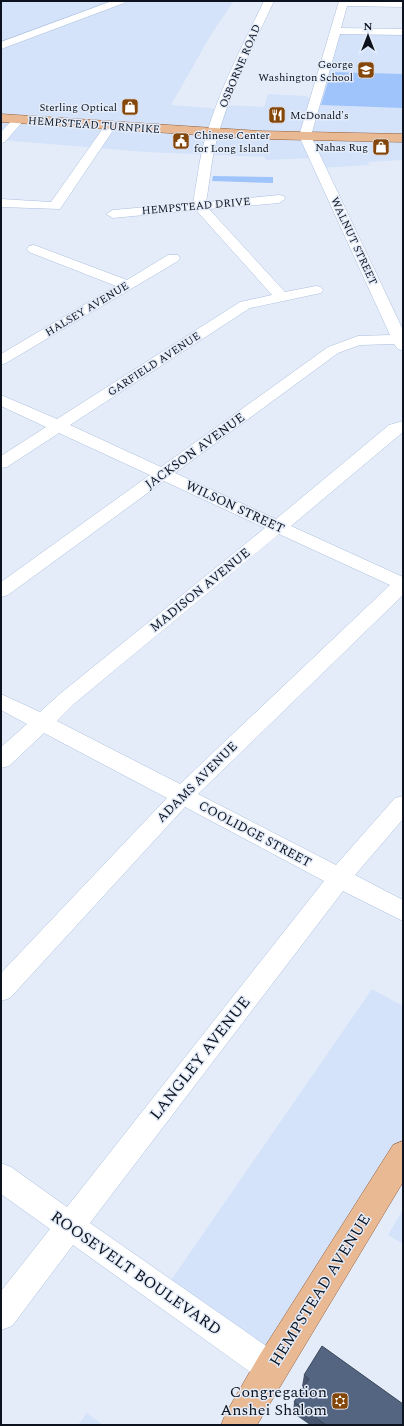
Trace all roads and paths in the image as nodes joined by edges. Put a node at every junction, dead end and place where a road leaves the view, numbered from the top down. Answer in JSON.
{"nodes":[{"id":1,"x":121,"y":1,"type":"edge"},
{"id":2,"x":270,"y":1,"type":"edge"},
{"id":3,"x":343,"y":2,"type":"edge"},
{"id":4,"x":403,"y":4,"type":"edge"},
{"id":5,"x":335,"y":31,"type":"junction"},
{"id":6,"x":403,"y":32,"type":"edge"},
{"id":7,"x":1,"y":37,"type":"edge"},
{"id":8,"x":16,"y":40,"type":"junction"},
{"id":9,"x":1,"y":46,"type":"edge"},
{"id":10,"x":1,"y":118,"type":"edge"},
{"id":11,"x":18,"y":120,"type":"junction"},
{"id":12,"x":110,"y":126,"type":"junction"},
{"id":13,"x":213,"y":132,"type":"junction"},
{"id":14,"x":305,"y":136,"type":"junction"},
{"id":15,"x":403,"y":138,"type":"edge"},
{"id":16,"x":1,"y":139,"type":"edge"},
{"id":17,"x":279,"y":199,"type":"dead end"},
{"id":18,"x":1,"y":203,"type":"edge"},
{"id":19,"x":199,"y":206,"type":"junction"},
{"id":20,"x":113,"y":214,"type":"dead end"},
{"id":21,"x":34,"y":249,"type":"dead end"},
{"id":22,"x":173,"y":258,"type":"dead end"},
{"id":23,"x":128,"y":285,"type":"junction"},
{"id":24,"x":316,"y":290,"type":"dead end"},
{"id":25,"x":282,"y":296,"type":"junction"},
{"id":26,"x":401,"y":342,"type":"edge"},
{"id":27,"x":1,"y":360,"type":"edge"},
{"id":28,"x":1,"y":400,"type":"edge"},
{"id":29,"x":58,"y":426,"type":"junction"},
{"id":30,"x":403,"y":426,"type":"edge"},
{"id":31,"x":1,"y":464,"type":"edge"},
{"id":32,"x":163,"y":474,"type":"junction"},
{"id":33,"x":278,"y":526,"type":"junction"},
{"id":34,"x":403,"y":584,"type":"edge"},
{"id":35,"x":1,"y":591,"type":"edge"},
{"id":36,"x":1,"y":702,"type":"edge"},
{"id":37,"x":42,"y":723,"type":"junction"},
{"id":38,"x":1,"y":760,"type":"edge"},
{"id":39,"x":182,"y":796,"type":"junction"},
{"id":40,"x":403,"y":804,"type":"edge"},
{"id":41,"x":340,"y":878,"type":"junction"},
{"id":42,"x":403,"y":911,"type":"edge"},
{"id":43,"x":1,"y":990,"type":"edge"},
{"id":44,"x":403,"y":1155,"type":"edge"},
{"id":45,"x":1,"y":1177,"type":"edge"},
{"id":46,"x":70,"y":1226,"type":"junction"},
{"id":47,"x":1,"y":1315,"type":"edge"},
{"id":48,"x":271,"y":1368,"type":"junction"},
{"id":49,"x":238,"y":1425,"type":"edge"}],
"edges":[{"from":1,"to":8,"type":"street"},
{"from":2,"to":13,"type":"street","name":"OSBORNE ROAD"},
{"from":3,"to":4,"type":"street"},
{"from":3,"to":5,"type":"street"},
{"from":5,"to":6,"type":"street"},
{"from":5,"to":14,"type":"street"},
{"from":7,"to":8,"type":"street"},
{"from":8,"to":9,"type":"street"},
{"from":10,"to":11,"type":"main road","name":"HEMPSTEAD TURNPIKE"},
{"from":11,"to":12,"type":"main road","name":"HEMPSTEAD TURNPIKE"},
{"from":11,"to":16,"type":"street"},
{"from":12,"to":13,"type":"main road","name":"HEMPSTEAD TURNPIKE"},
{"from":12,"to":18,"type":"street"},
{"from":13,"to":14,"type":"main road","name":"HEMPSTEAD TURNPIKE"},
{"from":13,"to":19,"type":"street","name":"OSBORNE ROAD"},
{"from":14,"to":15,"type":"main road","name":"HEMPSTEAD TURNPIKE"},
{"from":14,"to":26,"type":"street","name":"WALNUT STREET"},
{"from":17,"to":19,"type":"street","name":"HEMPSTEAD DRIVE"},
{"from":19,"to":20,"type":"street","name":"HEMPSTEAD DRIVE"},
{"from":19,"to":25,"type":"street"},
{"from":21,"to":23,"type":"street"},
{"from":22,"to":23,"type":"street","name":"HALSEY AVENUE"},
{"from":23,"to":27,"type":"street","name":"HALSEY AVENUE"},
{"from":24,"to":25,"type":"street","name":"GARFIELD AVENUE"},
{"from":25,"to":29,"type":"street","name":"GARFIELD AVENUE"},
{"from":26,"to":32,"type":"street","name":"JACKSON AVENUE"},
{"from":28,"to":29,"type":"street","name":"WILSON STREET"},
{"from":29,"to":31,"type":"street","name":"GARFIELD AVENUE"},
{"from":29,"to":32,"type":"street","name":"WILSON STREET"},
{"from":30,"to":33,"type":"street","name":"MADISON AVENUE"},
{"from":32,"to":33,"type":"street","name":"WILSON STREET"},
{"from":32,"to":35,"type":"street","name":"JACKSON AVENUE"},
{"from":33,"to":34,"type":"street","name":"WILSON STREET"},
{"from":33,"to":37,"type":"street","name":"MADISON AVENUE"},
{"from":34,"to":39,"type":"street","name":"ADAMS AVENUE"},
{"from":36,"to":37,"type":"street","name":"COOLIDGE STREET"},
{"from":37,"to":38,"type":"street","name":"MADISON AVENUE"},
{"from":37,"to":39,"type":"street","name":"COOLIDGE STREET"},
{"from":39,"to":41,"type":"street","name":"COOLIDGE STREET"},
{"from":39,"to":43,"type":"street","name":"ADAMS AVENUE"},
{"from":40,"to":41,"type":"street","name":"LANGLEY AVENUE"},
{"from":41,"to":42,"type":"street","name":"COOLIDGE STREET"},
{"from":41,"to":46,"type":"street","name":"LANGLEY AVENUE"},
{"from":44,"to":48,"type":"main road","name":"HEMPSTEAD AVENUE"},
{"from":45,"to":46,"type":"street","name":"ROOSEVELT BOULEVARD"},
{"from":46,"to":47,"type":"street","name":"LANGLEY AVENUE"},
{"from":46,"to":48,"type":"street","name":"ROOSEVELT BOULEVARD"},
{"from":48,"to":49,"type":"main road","name":"HEMPSTEAD AVENUE"}]}
